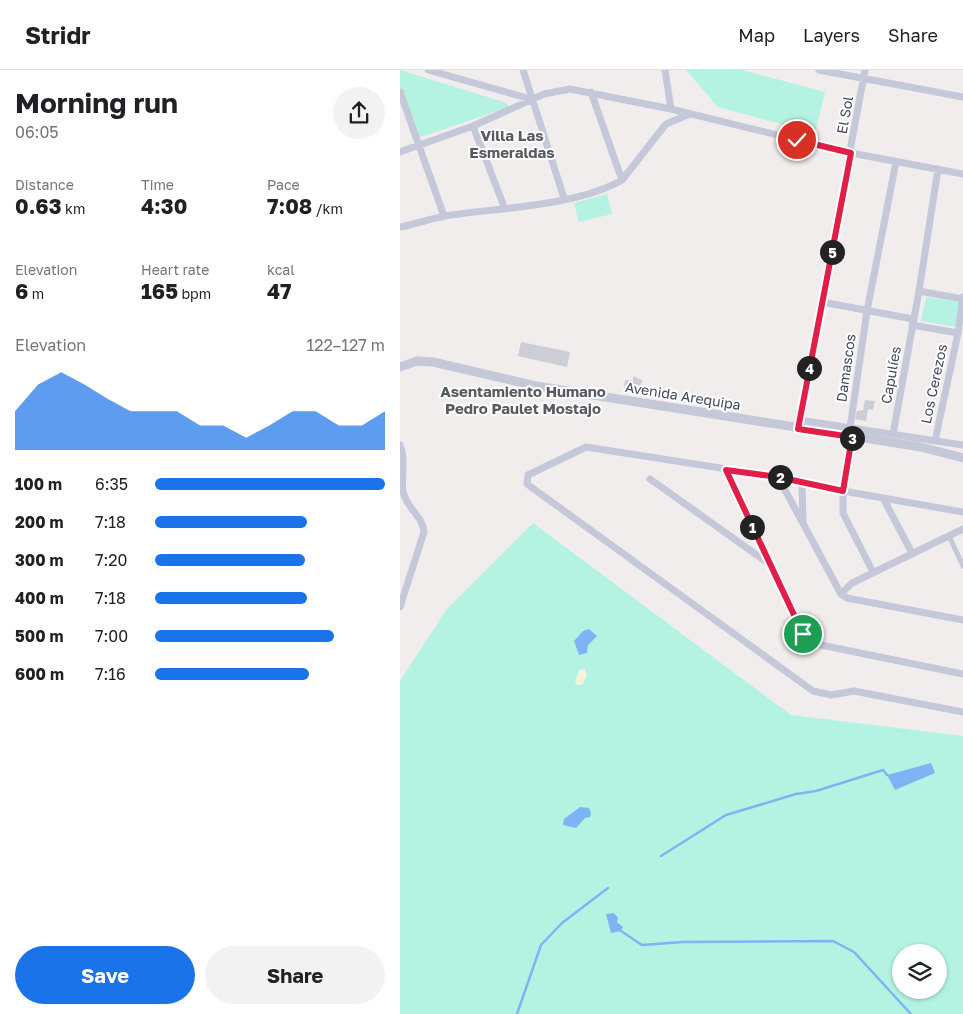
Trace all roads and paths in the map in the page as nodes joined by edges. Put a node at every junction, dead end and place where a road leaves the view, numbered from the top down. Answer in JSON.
{"nodes":[{"id":1,"x":428,"y":70,"type":"edge"},
{"id":2,"x":523,"y":70,"type":"edge"},
{"id":3,"x":665,"y":70,"type":"edge"},
{"id":4,"x":819,"y":70,"type":"edge"},
{"id":5,"x":865,"y":70,"type":"edge"},
{"id":6,"x":864,"y":78,"type":"junction"},
{"id":7,"x":400,"y":92,"type":"edge"},
{"id":8,"x":591,"y":92,"type":"junction"},
{"id":9,"x":963,"y":96,"type":"edge"},
{"id":10,"x":531,"y":99,"type":"junction"},
{"id":11,"x":671,"y":108,"type":"junction"},
{"id":12,"x":690,"y":114,"type":"junction"},
{"id":13,"x":473,"y":126,"type":"junction"},
{"id":14,"x":419,"y":146,"type":"junction"},
{"id":15,"x":400,"y":152,"type":"edge"},
{"id":16,"x":851,"y":153,"type":"junction"},
{"id":17,"x":896,"y":162,"type":"junction"},
{"id":18,"x":938,"y":169,"type":"junction"},
{"id":19,"x":963,"y":174,"type":"edge"},
{"id":20,"x":622,"y":180,"type":"junction"},
{"id":21,"x":564,"y":198,"type":"junction"},
{"id":22,"x":505,"y":209,"type":"junction"},
{"id":23,"x":444,"y":216,"type":"junction"},
{"id":24,"x":400,"y":227,"type":"edge"},
{"id":25,"x":919,"y":291,"type":"junction"},
{"id":26,"x":963,"y":298,"type":"edge"},
{"id":27,"x":822,"y":302,"type":"junction"},
{"id":28,"x":867,"y":311,"type":"junction"},
{"id":29,"x":913,"y":322,"type":"junction"},
{"id":30,"x":958,"y":333,"type":"junction"},
{"id":31,"x":400,"y":367,"type":"edge"},
{"id":32,"x":798,"y":425,"type":"junction"},
{"id":33,"x":851,"y":432,"type":"junction"},
{"id":34,"x":893,"y":434,"type":"junction"},
{"id":35,"x":935,"y":441,"type":"junction"},
{"id":36,"x":400,"y":445,"type":"edge"},
{"id":37,"x":963,"y":445,"type":"edge"},
{"id":38,"x":963,"y":458,"type":"edge"},
{"id":39,"x":726,"y":470,"type":"junction"},
{"id":40,"x":778,"y":477,"type":"junction"},
{"id":41,"x":650,"y":479,"type":"dead end"},
{"id":42,"x":802,"y":482,"type":"junction"},
{"id":43,"x":843,"y":491,"type":"junction"},
{"id":44,"x":883,"y":498,"type":"junction"},
{"id":45,"x":963,"y":512,"type":"edge"},
{"id":46,"x":804,"y":525,"type":"junction"},
{"id":47,"x":963,"y":529,"type":"edge"},
{"id":48,"x":949,"y":536,"type":"junction"},
{"id":49,"x":912,"y":554,"type":"junction"},
{"id":50,"x":768,"y":563,"type":"junction"},
{"id":51,"x":963,"y":566,"type":"edge"},
{"id":52,"x":873,"y":572,"type":"junction"},
{"id":53,"x":840,"y":594,"type":"junction"},
{"id":54,"x":400,"y":607,"type":"edge"},
{"id":55,"x":963,"y":619,"type":"edge"},
{"id":56,"x":963,"y":674,"type":"edge"},
{"id":57,"x":963,"y":712,"type":"edge"}],
"edges":[{"from":1,"to":10,"type":"street"},
{"from":2,"to":10,"type":"street"},
{"from":3,"to":11,"type":"street"},
{"from":4,"to":6,"type":"street"},
{"from":5,"to":6,"type":"street","name":"El Sol"},
{"from":6,"to":9,"type":"street"},
{"from":6,"to":16,"type":"street","name":"El Sol"},
{"from":7,"to":14,"type":"street"},
{"from":8,"to":10,"type":"street"},
{"from":8,"to":11,"type":"street"},
{"from":8,"to":20,"type":"street"},
{"from":10,"to":13,"type":"street"},
{"from":10,"to":21,"type":"street"},
{"from":11,"to":12,"type":"street"},
{"from":12,"to":16,"type":"street"},
{"from":12,"to":20,"type":"street"},
{"from":13,"to":14,"type":"street"},
{"from":13,"to":22,"type":"street"},
{"from":14,"to":15,"type":"street"},
{"from":14,"to":23,"type":"street"},
{"from":16,"to":17,"type":"street"},
{"from":16,"to":27,"type":"street","name":"El Sol"},
{"from":17,"to":18,"type":"street"},
{"from":17,"to":28,"type":"street","name":"Damascos"},
{"from":18,"to":19,"type":"street"},
{"from":18,"to":25,"type":"street","name":"Capulíes"},
{"from":20,"to":21,"type":"street"},
{"from":21,"to":22,"type":"street"},
{"from":22,"to":23,"type":"street"},
{"from":23,"to":24,"type":"street"},
{"from":25,"to":26,"type":"street"},
{"from":25,"to":29,"type":"street","name":"Capulíes"},
{"from":26,"to":30,"type":"street","name":"Los Cerezos"},
{"from":27,"to":28,"type":"street"},
{"from":27,"to":32,"type":"street","name":"El Sol"},
{"from":28,"to":29,"type":"street"},
{"from":28,"to":33,"type":"street","name":"Damascos"},
{"from":29,"to":30,"type":"street"},
{"from":29,"to":34,"type":"street","name":"Capulíes"},
{"from":30,"to":35,"type":"street","name":"Los Cerezos"},
{"from":31,"to":32,"type":"street","name":"Avenida Arequipa"},
{"from":32,"to":33,"type":"street","name":"Avenida Arequipa"},
{"from":33,"to":34,"type":"street"},
{"from":33,"to":38,"type":"street","name":"Avenida Arequipa"},
{"from":33,"to":43,"type":"street","name":"Damascos"},
{"from":34,"to":35,"type":"street"},
{"from":35,"to":37,"type":"street"},
{"from":36,"to":54,"type":"street"},
{"from":39,"to":40,"type":"street"},
{"from":39,"to":50,"type":"street"},
{"from":39,"to":57,"type":"street"},
{"from":40,"to":42,"type":"street"},
{"from":40,"to":46,"type":"street"},
{"from":41,"to":50,"type":"street"},
{"from":42,"to":43,"type":"street"},
{"from":42,"to":46,"type":"street"},
{"from":43,"to":44,"type":"street"},
{"from":43,"to":52,"type":"street","name":"Damascos"},
{"from":44,"to":45,"type":"street"},
{"from":44,"to":49,"type":"street"},
{"from":46,"to":53,"type":"street"},
{"from":47,"to":48,"type":"street"},
{"from":48,"to":49,"type":"street"},
{"from":48,"to":51,"type":"street"},
{"from":49,"to":52,"type":"street"},
{"from":50,"to":56,"type":"street"},
{"from":52,"to":53,"type":"street"},
{"from":53,"to":55,"type":"street"}]}
